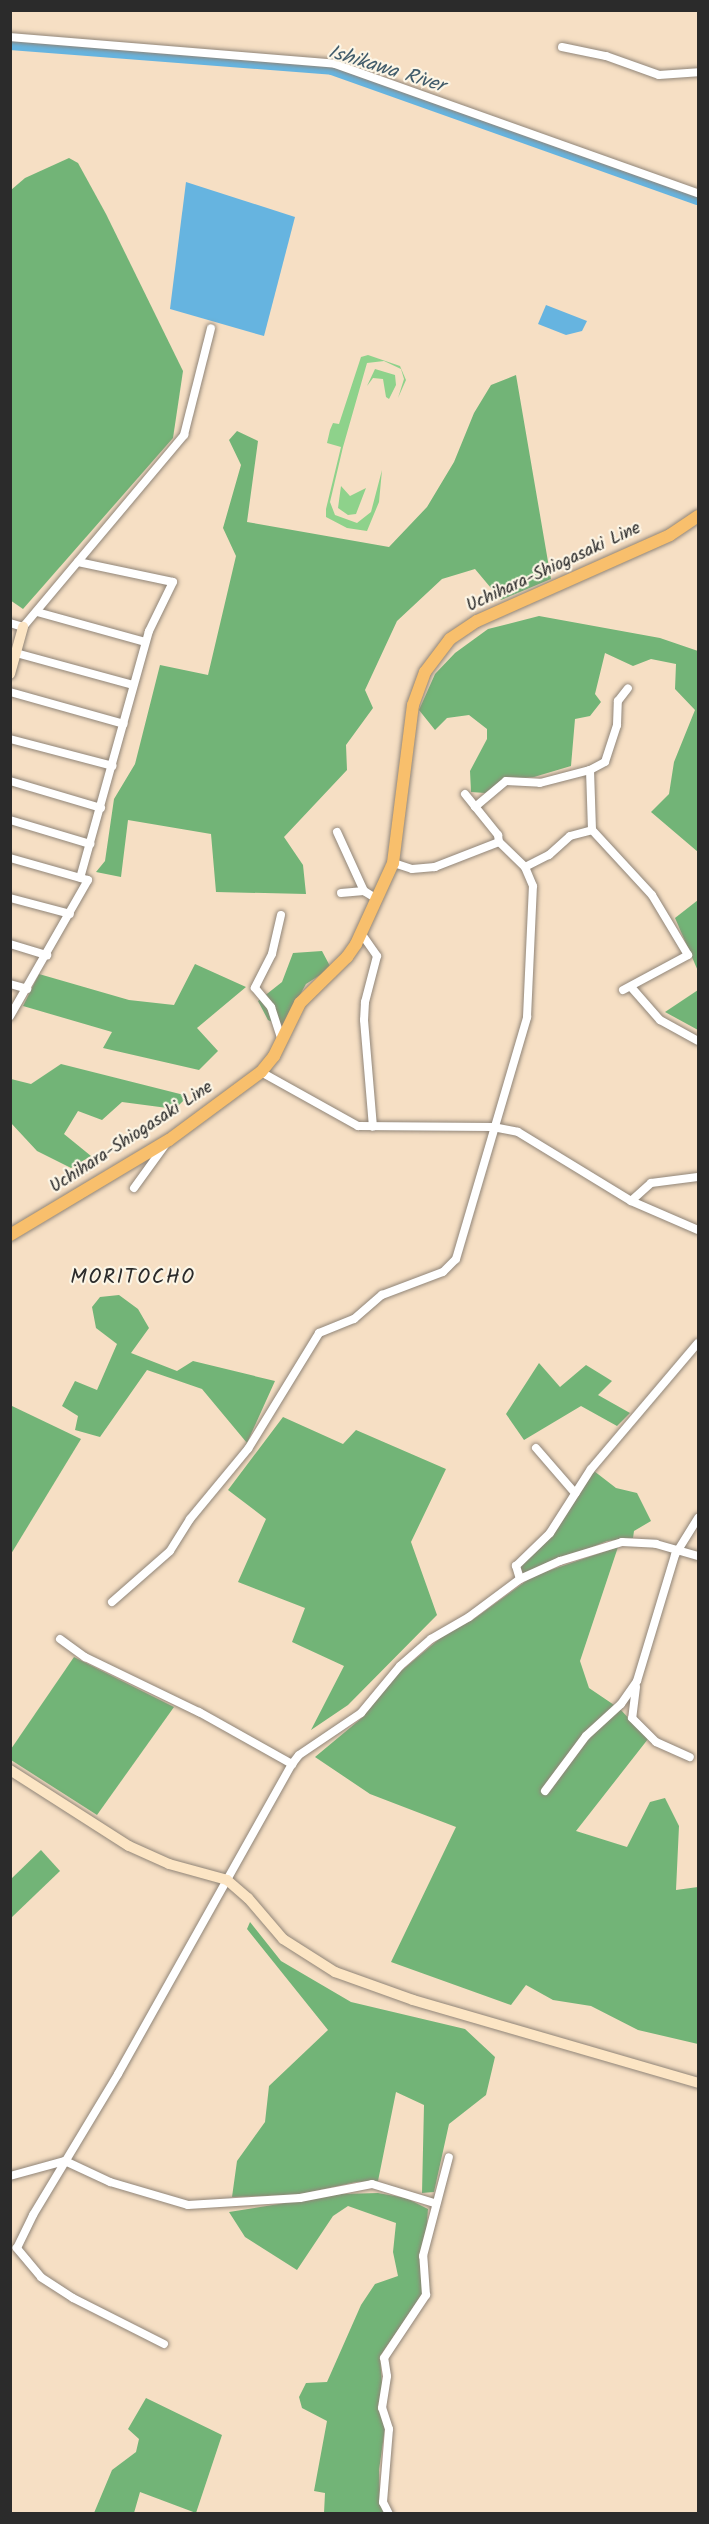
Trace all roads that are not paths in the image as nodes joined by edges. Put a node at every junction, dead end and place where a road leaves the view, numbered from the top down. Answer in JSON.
{"nodes":[{"id":1,"x":10,"y":37,"type":"edge"},
{"id":2,"x":562,"y":47,"type":"dead end"},
{"id":3,"x":699,"y":72,"type":"edge"},
{"id":4,"x":699,"y":193,"type":"edge"},
{"id":5,"x":211,"y":328,"type":"dead end"},
{"id":6,"x":699,"y":516,"type":"edge"},
{"id":7,"x":78,"y":562,"type":"junction"},
{"id":8,"x":37,"y":612,"type":"junction"},
{"id":9,"x":10,"y":623,"type":"edge"},
{"id":10,"x":23,"y":627,"type":"junction"},
{"id":11,"x":146,"y":642,"type":"junction"},
{"id":12,"x":16,"y":653,"type":"junction"},
{"id":13,"x":10,"y":674,"type":"edge"},
{"id":14,"x":133,"y":685,"type":"junction"},
{"id":15,"x":628,"y":688,"type":"dead end"},
{"id":16,"x":10,"y":692,"type":"edge"},
{"id":17,"x":124,"y":723,"type":"junction"},
{"id":18,"x":10,"y":739,"type":"edge"},
{"id":19,"x":113,"y":766,"type":"junction"},
{"id":20,"x":591,"y":770,"type":"junction"},
{"id":21,"x":10,"y":781,"type":"edge"},
{"id":22,"x":465,"y":794,"type":"dead end"},
{"id":23,"x":475,"y":807,"type":"junction"},
{"id":24,"x":101,"y":808,"type":"junction"},
{"id":25,"x":10,"y":820,"type":"edge"},
{"id":26,"x":592,"y":830,"type":"junction"},
{"id":27,"x":337,"y":832,"type":"dead end"},
{"id":28,"x":499,"y":842,"type":"junction"},
{"id":29,"x":90,"y":843,"type":"junction"},
{"id":30,"x":10,"y":858,"type":"edge"},
{"id":31,"x":393,"y":863,"type":"junction"},
{"id":32,"x":525,"y":867,"type":"junction"},
{"id":33,"x":80,"y":878,"type":"junction"},
{"id":34,"x":364,"y":891,"type":"junction"},
{"id":35,"x":341,"y":894,"type":"dead end"},
{"id":36,"x":10,"y":898,"type":"edge"},
{"id":37,"x":377,"y":899,"type":"junction"},
{"id":38,"x":70,"y":914,"type":"junction"},
{"id":39,"x":281,"y":915,"type":"dead end"},
{"id":40,"x":361,"y":933,"type":"junction"},
{"id":41,"x":10,"y":944,"type":"edge"},
{"id":42,"x":47,"y":955,"type":"junction"},
{"id":43,"x":10,"y":984,"type":"edge"},
{"id":44,"x":27,"y":989,"type":"junction"},
{"id":45,"x":10,"y":1016,"type":"edge"},
{"id":46,"x":699,"y":1041,"type":"edge"},
{"id":47,"x":282,"y":1042,"type":"junction"},
{"id":48,"x":261,"y":1072,"type":"junction"},
{"id":49,"x":373,"y":1127,"type":"junction"},
{"id":50,"x":493,"y":1127,"type":"junction"},
{"id":51,"x":168,"y":1140,"type":"junction"},
{"id":52,"x":699,"y":1176,"type":"edge"},
{"id":53,"x":134,"y":1188,"type":"dead end"},
{"id":54,"x":631,"y":1201,"type":"junction"},
{"id":55,"x":699,"y":1230,"type":"edge"},
{"id":56,"x":10,"y":1235,"type":"edge"},
{"id":57,"x":699,"y":1343,"type":"edge"},
{"id":58,"x":536,"y":1448,"type":"dead end"},
{"id":59,"x":575,"y":1492,"type":"junction"},
{"id":60,"x":699,"y":1518,"type":"edge"},
{"id":61,"x":680,"y":1550,"type":"junction"},
{"id":62,"x":699,"y":1556,"type":"edge"},
{"id":63,"x":520,"y":1579,"type":"junction"},
{"id":64,"x":112,"y":1602,"type":"dead end"},
{"id":65,"x":60,"y":1638,"type":"dead end"},
{"id":66,"x":638,"y":1681,"type":"junction"},
{"id":67,"x":690,"y":1757,"type":"dead end"},
{"id":68,"x":292,"y":1764,"type":"junction"},
{"id":69,"x":10,"y":1770,"type":"edge"},
{"id":70,"x":545,"y":1791,"type":"dead end"},
{"id":71,"x":226,"y":1880,"type":"junction"},
{"id":72,"x":699,"y":2083,"type":"edge"},
{"id":73,"x":449,"y":2157,"type":"dead end"},
{"id":74,"x":65,"y":2161,"type":"junction"},
{"id":75,"x":10,"y":2176,"type":"edge"},
{"id":76,"x":434,"y":2203,"type":"junction"},
{"id":77,"x":15,"y":2250,"type":"edge"},
{"id":78,"x":164,"y":2344,"type":"dead end"},
{"id":79,"x":389,"y":2514,"type":"edge"}],
"edges":[{"from":1,"to":4,"type":"street"},
{"from":2,"to":3,"type":"street"},
{"from":5,"to":7,"type":"street"},
{"from":6,"to":31,"type":"main road","name":"Uchihara-Shiogasaki Line"},
{"from":7,"to":8,"type":"street"},
{"from":7,"to":11,"type":"street"},
{"from":8,"to":10,"type":"street"},
{"from":8,"to":11,"type":"street"},
{"from":9,"to":10,"type":"street"},
{"from":10,"to":12,"type":"street"},
{"from":11,"to":14,"type":"street"},
{"from":12,"to":13,"type":"street"},
{"from":12,"to":14,"type":"street"},
{"from":14,"to":17,"type":"street"},
{"from":15,"to":20,"type":"street"},
{"from":16,"to":17,"type":"street"},
{"from":17,"to":19,"type":"street"},
{"from":18,"to":19,"type":"street"},
{"from":19,"to":24,"type":"street"},
{"from":20,"to":23,"type":"street"},
{"from":20,"to":26,"type":"street"},
{"from":21,"to":24,"type":"street"},
{"from":22,"to":23,"type":"street"},
{"from":23,"to":28,"type":"street"},
{"from":24,"to":29,"type":"street"},
{"from":25,"to":29,"type":"street"},
{"from":26,"to":32,"type":"street"},
{"from":26,"to":46,"type":"street"},
{"from":27,"to":34,"type":"street"},
{"from":28,"to":31,"type":"street"},
{"from":28,"to":32,"type":"street"},
{"from":29,"to":33,"type":"street"},
{"from":30,"to":33,"type":"street"},
{"from":31,"to":37,"type":"main road","name":"Uchihara-Shiogasaki Line"},
{"from":32,"to":50,"type":"street"},
{"from":33,"to":38,"type":"street"},
{"from":34,"to":35,"type":"street"},
{"from":34,"to":37,"type":"street"},
{"from":36,"to":38,"type":"street"},
{"from":37,"to":40,"type":"main road","name":"Uchihara-Shiogasaki Line"},
{"from":38,"to":42,"type":"street"},
{"from":39,"to":47,"type":"street"},
{"from":40,"to":47,"type":"main road","name":"Uchihara-Shiogasaki Line"},
{"from":40,"to":49,"type":"street"},
{"from":41,"to":42,"type":"street"},
{"from":42,"to":44,"type":"street"},
{"from":43,"to":44,"type":"street"},
{"from":44,"to":45,"type":"street"},
{"from":47,"to":48,"type":"main road","name":"Uchihara-Shiogasaki Line"},
{"from":48,"to":49,"type":"street"},
{"from":48,"to":51,"type":"main road","name":"Uchihara-Shiogasaki Line"},
{"from":49,"to":50,"type":"street"},
{"from":50,"to":54,"type":"street"},
{"from":50,"to":64,"type":"street"},
{"from":51,"to":53,"type":"street"},
{"from":51,"to":56,"type":"main road","name":"Uchihara-Shiogasaki Line"},
{"from":52,"to":54,"type":"street"},
{"from":54,"to":55,"type":"street"},
{"from":57,"to":59,"type":"street"},
{"from":58,"to":59,"type":"street"},
{"from":59,"to":63,"type":"street"},
{"from":60,"to":61,"type":"street"},
{"from":61,"to":62,"type":"street"},
{"from":61,"to":63,"type":"street"},
{"from":61,"to":66,"type":"street"},
{"from":63,"to":68,"type":"street"},
{"from":65,"to":68,"type":"street"},
{"from":66,"to":67,"type":"street"},
{"from":66,"to":70,"type":"street"},
{"from":68,"to":71,"type":"street"},
{"from":69,"to":71,"type":"street"},
{"from":71,"to":72,"type":"street"},
{"from":71,"to":74,"type":"street"},
{"from":73,"to":76,"type":"street"},
{"from":74,"to":75,"type":"street"},
{"from":74,"to":76,"type":"street"},
{"from":74,"to":77,"type":"street"},
{"from":76,"to":79,"type":"street"},
{"from":77,"to":78,"type":"street"}]}
